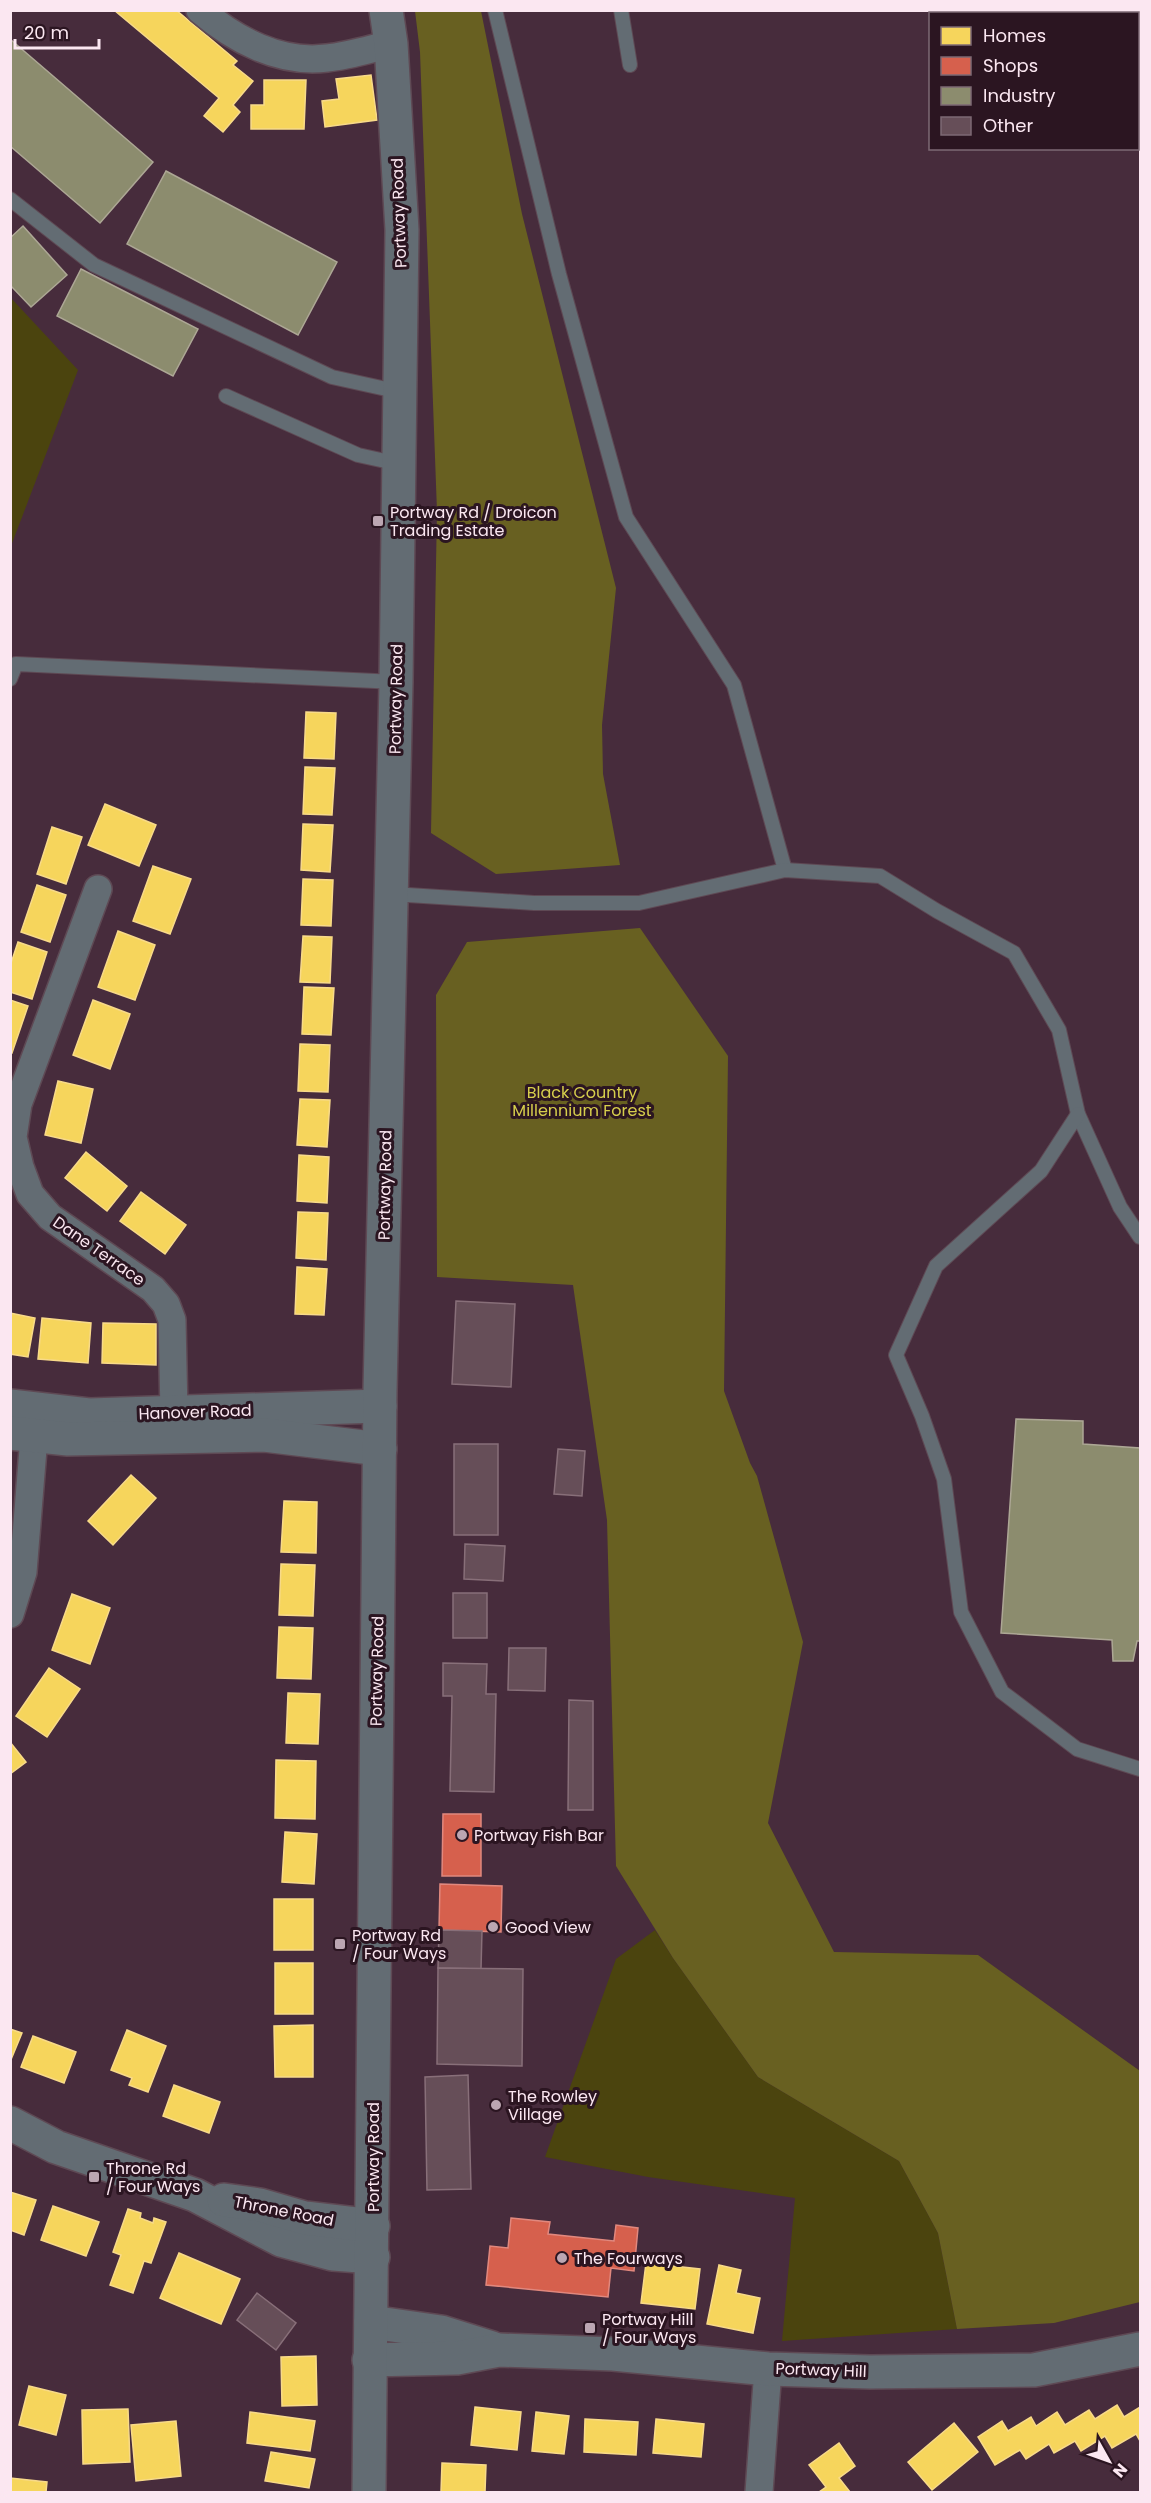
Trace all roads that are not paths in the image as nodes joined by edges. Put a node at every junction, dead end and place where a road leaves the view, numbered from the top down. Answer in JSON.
{"nodes":[{"id":1,"x":200,"y":10,"type":"edge"},
{"id":2,"x":386,"y":10,"type":"edge"},
{"id":3,"x":495,"y":10,"type":"edge"},
{"id":4,"x":621,"y":10,"type":"edge"},
{"id":5,"x":391,"y":44,"type":"junction"},
{"id":6,"x":630,"y":65,"type":"dead end"},
{"id":7,"x":10,"y":199,"type":"edge"},
{"id":8,"x":400,"y":392,"type":"junction"},
{"id":9,"x":226,"y":396,"type":"dead end"},
{"id":10,"x":399,"y":464,"type":"junction"},
{"id":11,"x":10,"y":679,"type":"edge"},
{"id":12,"x":396,"y":682,"type":"junction"},
{"id":13,"x":785,"y":870,"type":"junction"},
{"id":14,"x":98,"y":889,"type":"dead end"},
{"id":15,"x":392,"y":894,"type":"junction"},
{"id":16,"x":1078,"y":1114,"type":"junction"},
{"id":17,"x":1140,"y":1238,"type":"edge"},
{"id":18,"x":380,"y":1406,"type":"junction"},
{"id":19,"x":23,"y":1422,"type":"edge"},
{"id":20,"x":174,"y":1425,"type":"junction"},
{"id":21,"x":380,"y":1449,"type":"junction"},
{"id":22,"x":10,"y":1614,"type":"edge"},
{"id":23,"x":1140,"y":1769,"type":"edge"},
{"id":24,"x":10,"y":2123,"type":"edge"},
{"id":25,"x":10,"y":2142,"type":"edge"},
{"id":26,"x":56,"y":2147,"type":"junction"},
{"id":27,"x":373,"y":2242,"type":"junction"},
{"id":28,"x":371,"y":2322,"type":"junction"},
{"id":29,"x":1140,"y":2349,"type":"edge"},
{"id":30,"x":499,"y":2350,"type":"junction"},
{"id":31,"x":369,"y":2360,"type":"junction"},
{"id":32,"x":768,"y":2369,"type":"junction"},
{"id":33,"x":369,"y":2493,"type":"edge"},
{"id":34,"x":759,"y":2493,"type":"edge"}],
"edges":[{"from":1,"to":5,"type":"street"},
{"from":2,"to":5,"type":"street","name":"Portway Road"},
{"from":3,"to":13,"type":"lane"},
{"from":4,"to":6,"type":"lane"},
{"from":5,"to":8,"type":"street","name":"Portway Road"},
{"from":7,"to":8,"type":"lane"},
{"from":8,"to":10,"type":"street","name":"Portway Road"},
{"from":9,"to":10,"type":"lane"},
{"from":10,"to":12,"type":"street","name":"Portway Road"},
{"from":11,"to":12,"type":"lane"},
{"from":12,"to":15,"type":"street","name":"Portway Road"},
{"from":13,"to":15,"type":"lane"},
{"from":13,"to":16,"type":"lane"},
{"from":14,"to":20,"type":"street","name":"Dane Terrace"},
{"from":15,"to":18,"type":"street","name":"Portway Road"},
{"from":16,"to":17,"type":"lane"},
{"from":16,"to":23,"type":"lane"},
{"from":18,"to":20,"type":"street","name":"Hanover Road"},
{"from":18,"to":21,"type":"street","name":"Portway Road"},
{"from":19,"to":20,"type":"street","name":"Hanover Road"},
{"from":19,"to":22,"type":"street"},
{"from":20,"to":21,"type":"street","name":"Hanover Road"},
{"from":21,"to":27,"type":"street","name":"Portway Road"},
{"from":24,"to":26,"type":"street","name":"Throne Road"},
{"from":25,"to":26,"type":"street","name":"Throne Road"},
{"from":26,"to":27,"type":"street","name":"Throne Road"},
{"from":27,"to":28,"type":"street","name":"Portway Road"},
{"from":28,"to":30,"type":"street","name":"Portway Hill"},
{"from":28,"to":31,"type":"street","name":"Portway Road"},
{"from":29,"to":32,"type":"street","name":"Portway Hill"},
{"from":30,"to":31,"type":"street","name":"Portway Hill"},
{"from":30,"to":32,"type":"street","name":"Portway Hill"},
{"from":31,"to":33,"type":"street","name":"Portway Road"},
{"from":32,"to":34,"type":"street"}]}
